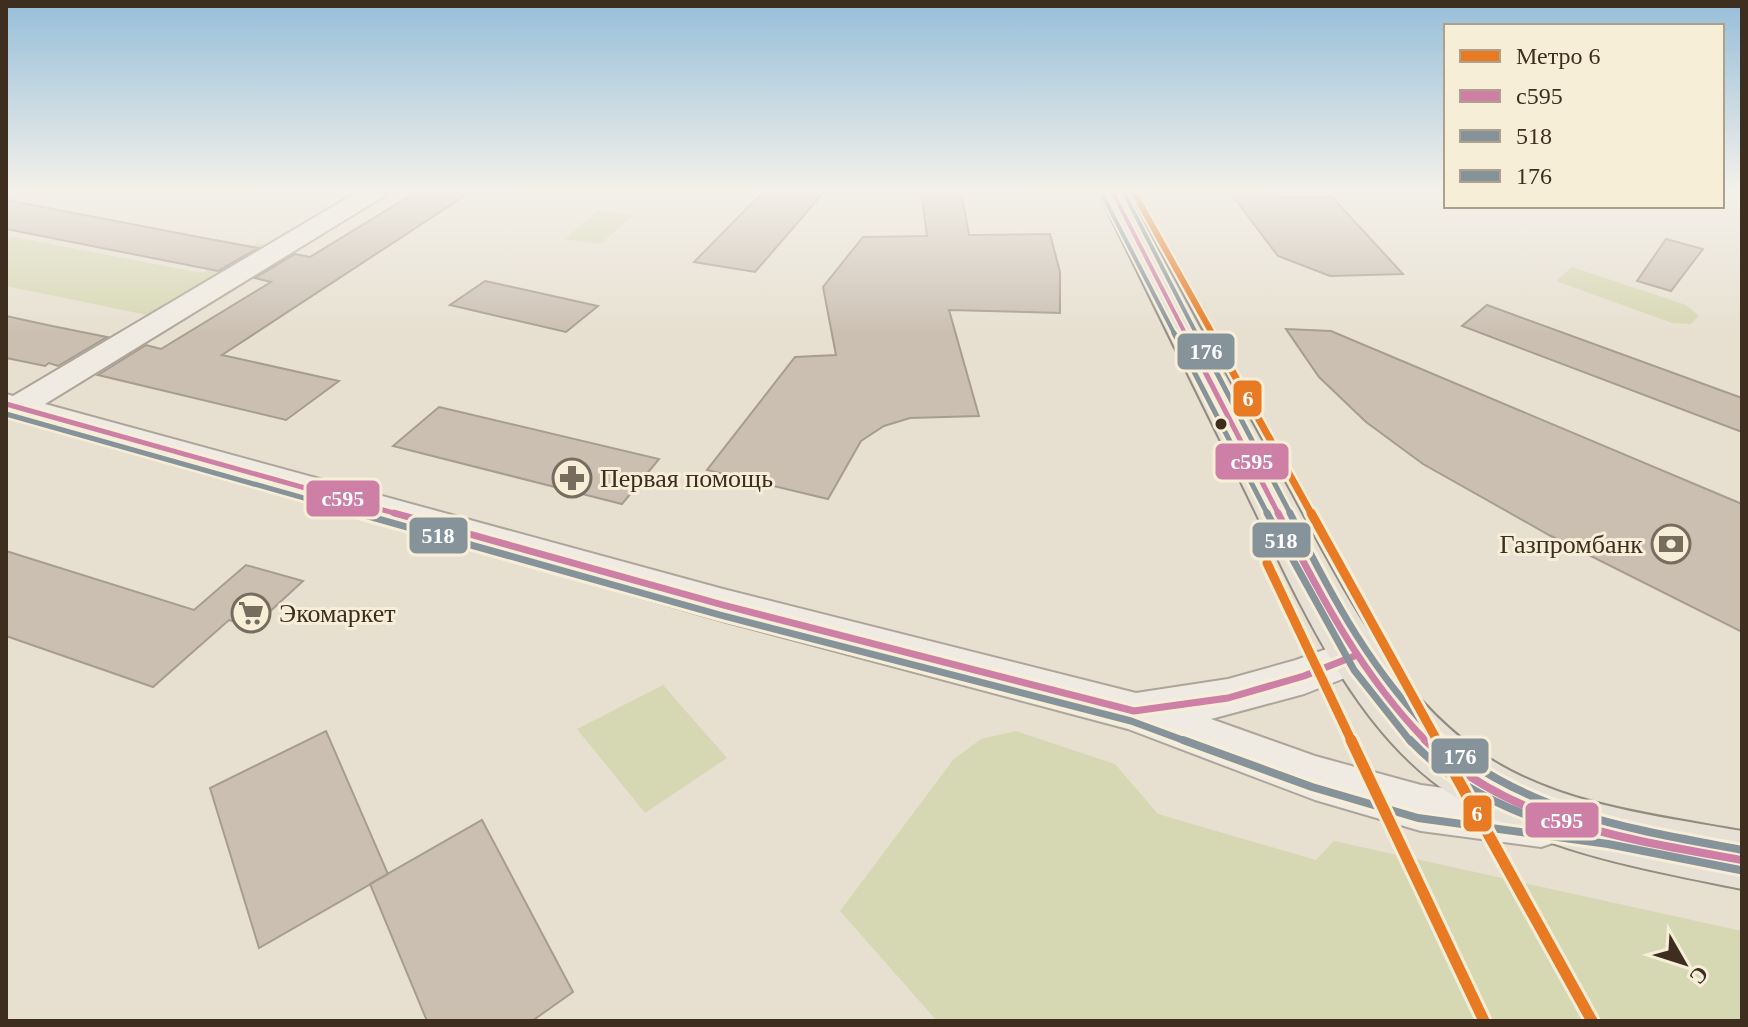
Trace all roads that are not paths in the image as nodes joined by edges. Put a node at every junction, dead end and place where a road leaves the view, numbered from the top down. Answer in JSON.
{"nodes":[{"id":1,"x":294,"y":239,"type":"edge"},
{"id":2,"x":1137,"y":239,"type":"edge"},
{"id":3,"x":12,"y":405,"type":"edge"},
{"id":4,"x":1357,"y":655,"type":"junction"},
{"id":5,"x":1134,"y":711,"type":"junction"},
{"id":6,"x":1610,"y":834,"type":"junction"},
{"id":7,"x":1742,"y":860,"type":"edge"}],
"edges":[{"from":1,"to":3,"type":"street"},
{"from":2,"to":4,"type":"main road"},
{"from":3,"to":5,"type":"street"},
{"from":4,"to":5,"type":"street"},
{"from":4,"to":6,"type":"main road"},
{"from":5,"to":6,"type":"street"},
{"from":6,"to":7,"type":"main road"}]}
